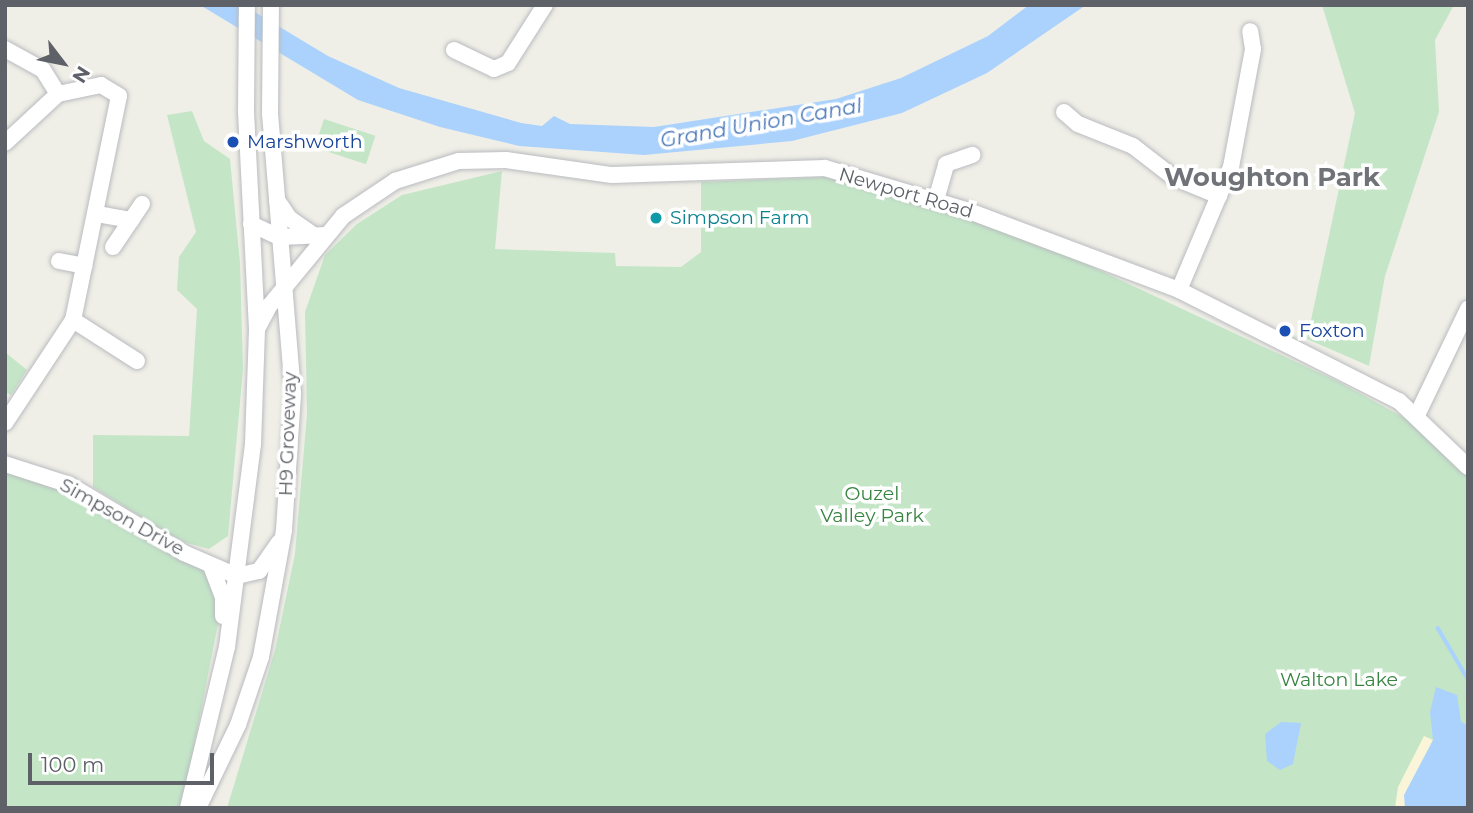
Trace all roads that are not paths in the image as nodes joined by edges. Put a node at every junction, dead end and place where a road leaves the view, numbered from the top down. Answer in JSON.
{"nodes":[{"id":1,"x":247,"y":5,"type":"edge"},
{"id":2,"x":271,"y":5,"type":"edge"},
{"id":3,"x":545,"y":5,"type":"edge"},
{"id":4,"x":1250,"y":31,"type":"dead end"},
{"id":5,"x":5,"y":48,"type":"edge"},
{"id":6,"x":454,"y":50,"type":"dead end"},
{"id":7,"x":58,"y":94,"type":"junction"},
{"id":8,"x":1064,"y":112,"type":"dead end"},
{"id":9,"x":5,"y":143,"type":"edge"},
{"id":10,"x":972,"y":155,"type":"dead end"},
{"id":11,"x":1219,"y":196,"type":"junction"},
{"id":12,"x":277,"y":200,"type":"junction"},
{"id":13,"x":936,"y":200,"type":"junction"},
{"id":14,"x":142,"y":204,"type":"dead end"},
{"id":15,"x":97,"y":214,"type":"junction"},
{"id":16,"x":131,"y":220,"type":"junction"},
{"id":17,"x":251,"y":224,"type":"junction"},
{"id":18,"x":319,"y":234,"type":"junction"},
{"id":19,"x":279,"y":237,"type":"junction"},
{"id":20,"x":113,"y":247,"type":"dead end"},
{"id":21,"x":59,"y":261,"type":"dead end"},
{"id":22,"x":85,"y":266,"type":"junction"},
{"id":23,"x":285,"y":288,"type":"junction"},
{"id":24,"x":1179,"y":290,"type":"junction"},
{"id":25,"x":1468,"y":309,"type":"edge"},
{"id":26,"x":73,"y":320,"type":"junction"},
{"id":27,"x":257,"y":329,"type":"junction"},
{"id":28,"x":1460,"y":345,"type":"edge"},
{"id":29,"x":137,"y":361,"type":"dead end"},
{"id":30,"x":10,"y":402,"type":"edge"},
{"id":31,"x":1416,"y":415,"type":"junction"},
{"id":32,"x":5,"y":422,"type":"edge"},
{"id":33,"x":5,"y":464,"type":"edge"},
{"id":34,"x":1468,"y":467,"type":"edge"},
{"id":35,"x":284,"y":530,"type":"junction"},
{"id":36,"x":239,"y":558,"type":"junction"},
{"id":37,"x":205,"y":562,"type":"junction"},
{"id":38,"x":254,"y":574,"type":"junction"},
{"id":39,"x":237,"y":576,"type":"junction"},
{"id":40,"x":272,"y":602,"type":"junction"},
{"id":41,"x":212,"y":716,"type":"junction"},
{"id":42,"x":188,"y":808,"type":"edge"},
{"id":43,"x":198,"y":808,"type":"edge"}],
"edges":[{"from":1,"to":17,"type":"street","name":"H9 Groveway"},
{"from":2,"to":12,"type":"street","name":"H9 Groveway"},
{"from":3,"to":6,"type":"street"},
{"from":4,"to":11,"type":"street"},
{"from":5,"to":7,"type":"street"},
{"from":7,"to":9,"type":"street"},
{"from":7,"to":15,"type":"street"},
{"from":8,"to":11,"type":"street"},
{"from":10,"to":13,"type":"street"},
{"from":11,"to":24,"type":"street"},
{"from":12,"to":18,"type":"street"},
{"from":12,"to":19,"type":"street","name":"H9 Groveway"},
{"from":13,"to":18,"type":"street","name":"Newport Road"},
{"from":13,"to":24,"type":"street","name":"Newport Road"},
{"from":14,"to":16,"type":"street"},
{"from":15,"to":16,"type":"street"},
{"from":15,"to":22,"type":"street"},
{"from":16,"to":20,"type":"street"},
{"from":17,"to":19,"type":"street"},
{"from":17,"to":27,"type":"street","name":"H9 Groveway"},
{"from":18,"to":19,"type":"street"},
{"from":18,"to":23,"type":"street","name":"Newport Road"},
{"from":19,"to":23,"type":"street","name":"H9 Groveway"},
{"from":21,"to":22,"type":"street"},
{"from":22,"to":26,"type":"street"},
{"from":23,"to":27,"type":"street","name":"Newport Road"},
{"from":23,"to":35,"type":"street","name":"H9 Groveway"},
{"from":24,"to":31,"type":"street","name":"Newport Road"},
{"from":25,"to":28,"type":"street"},
{"from":26,"to":29,"type":"street"},
{"from":26,"to":30,"type":"street"},
{"from":27,"to":36,"type":"street","name":"H9 Groveway"},
{"from":28,"to":31,"type":"street"},
{"from":30,"to":32,"type":"street"},
{"from":31,"to":34,"type":"street","name":"Newport Road"},
{"from":33,"to":37,"type":"street","name":"Simpson Drive"},
{"from":35,"to":38,"type":"street"},
{"from":35,"to":40,"type":"street","name":"H9 Groveway"},
{"from":36,"to":37,"type":"street","name":"Simpson Drive"},
{"from":36,"to":38,"type":"street"},
{"from":36,"to":39,"type":"street","name":"H9 Groveway"},
{"from":37,"to":39,"type":"street","name":"Simpson Drive"},
{"from":37,"to":41,"type":"street"},
{"from":38,"to":39,"type":"street"},
{"from":38,"to":40,"type":"street"},
{"from":39,"to":41,"type":"street","name":"H9 Groveway"},
{"from":40,"to":43,"type":"street","name":"H9 Groveway"},
{"from":41,"to":42,"type":"street","name":"H9 Groveway"}]}
